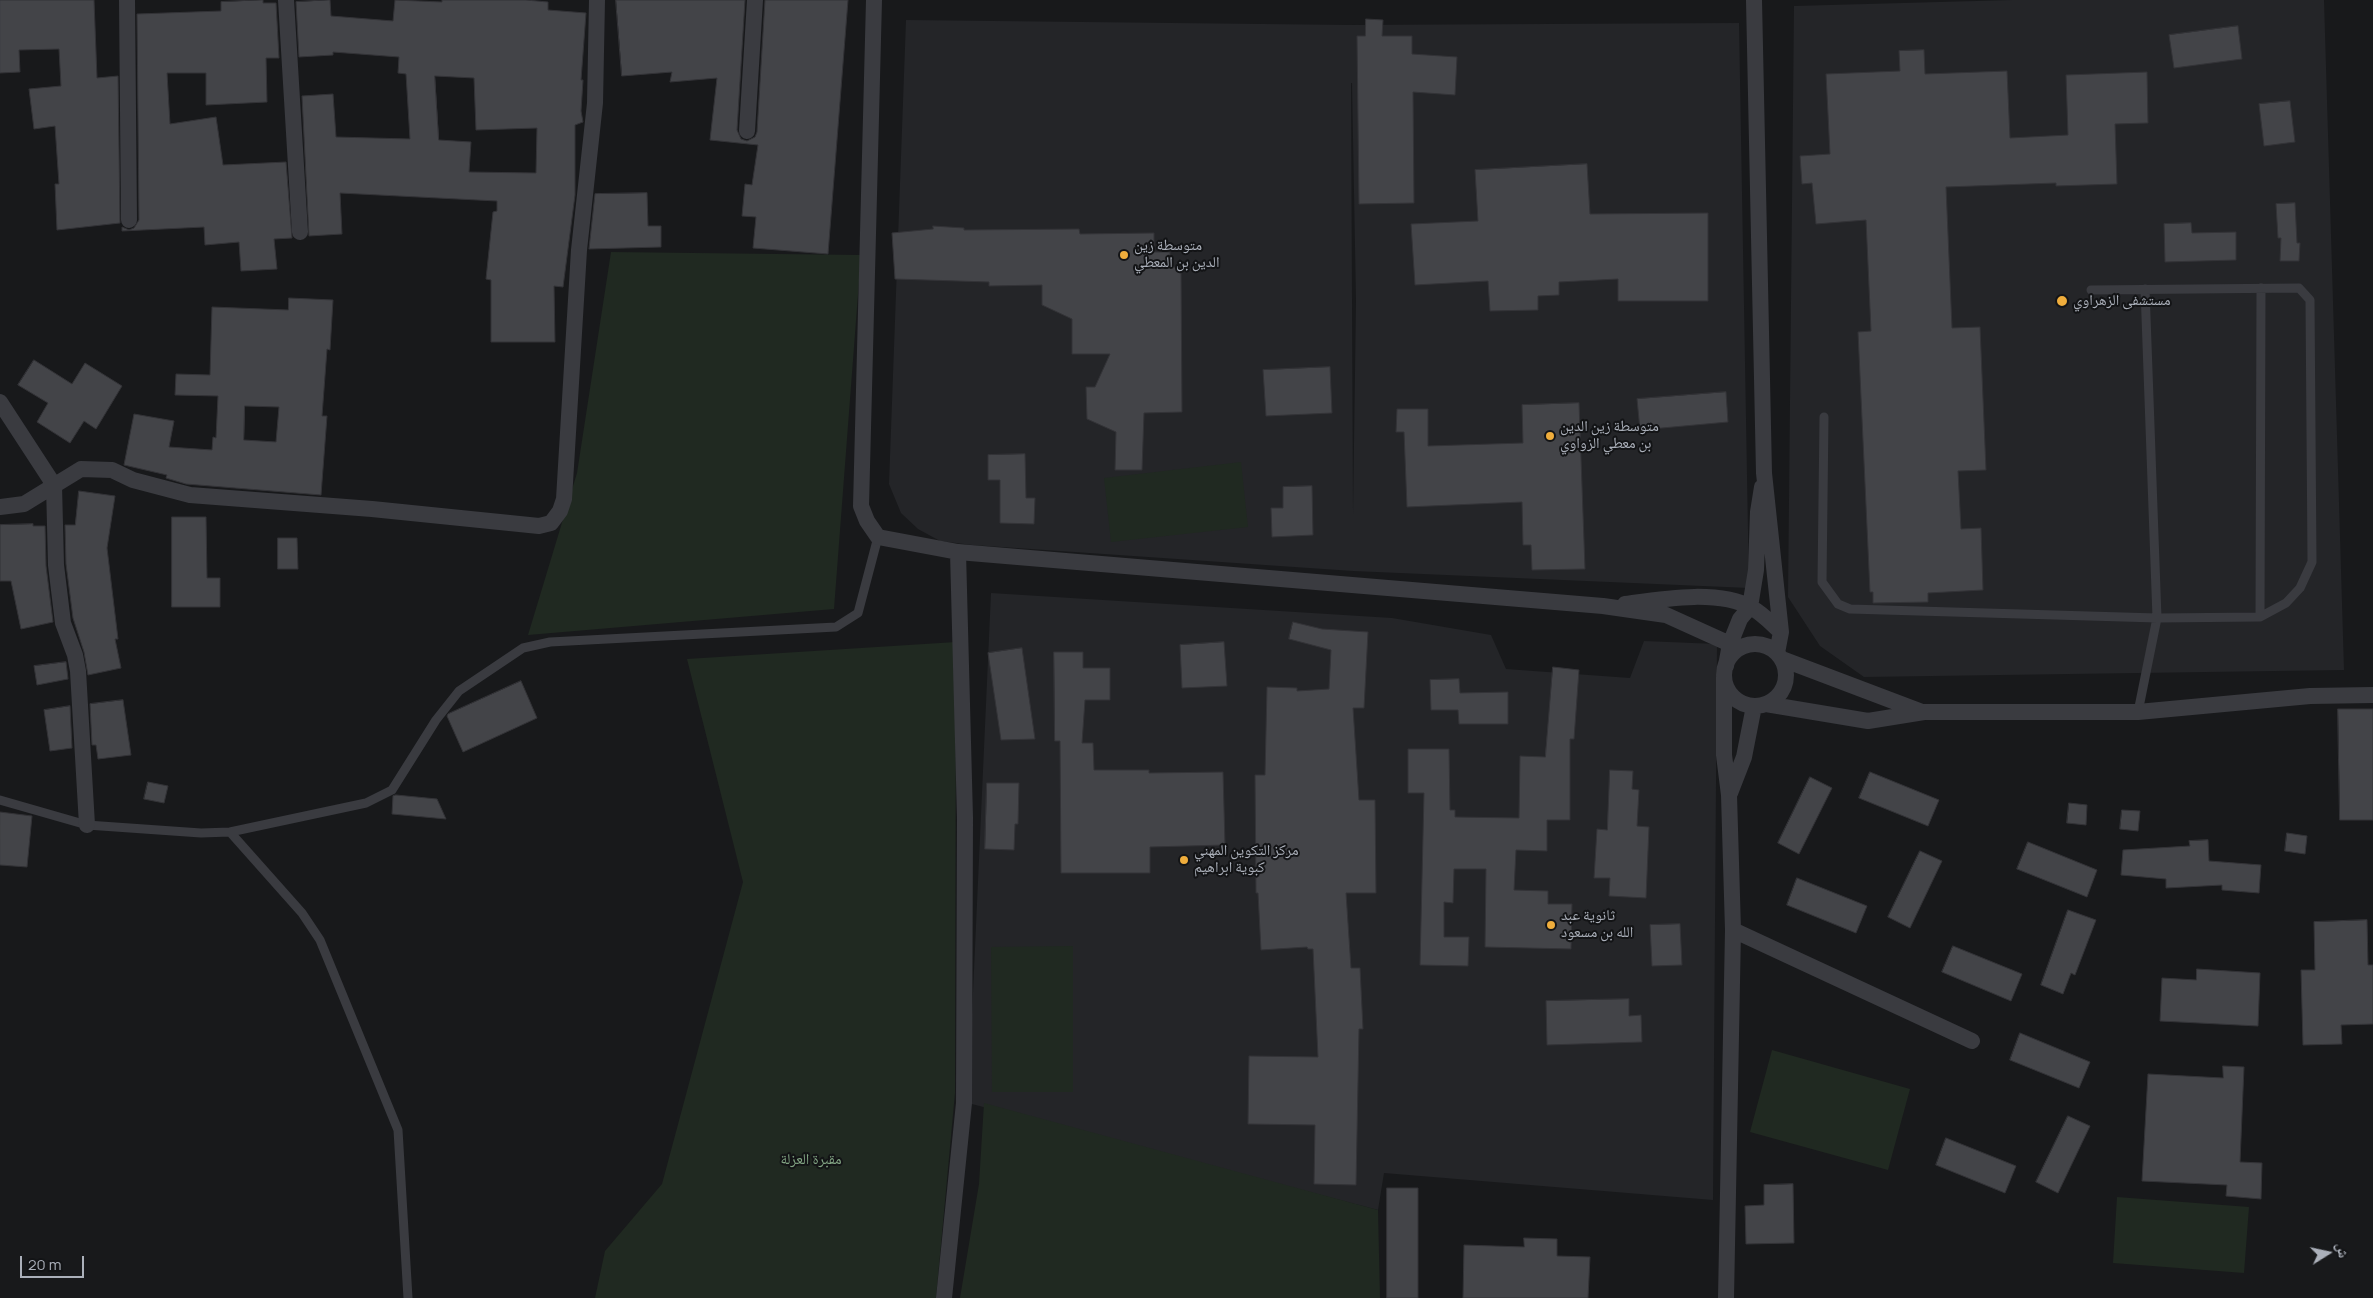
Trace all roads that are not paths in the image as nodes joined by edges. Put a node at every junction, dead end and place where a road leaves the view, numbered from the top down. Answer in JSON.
{"nodes":[{"id":1,"x":127,"y":0,"type":"edge"},
{"id":2,"x":286,"y":0,"type":"edge"},
{"id":3,"x":597,"y":0,"type":"edge"},
{"id":4,"x":755,"y":0,"type":"edge"},
{"id":5,"x":874,"y":0,"type":"edge"},
{"id":6,"x":1754,"y":0,"type":"edge"},
{"id":7,"x":746,"y":131,"type":"dead end"},
{"id":8,"x":129,"y":220,"type":"dead end"},
{"id":9,"x":300,"y":232,"type":"dead end"},
{"id":10,"x":2261,"y":288,"type":"junction"},
{"id":11,"x":2090,"y":290,"type":"dead end"},
{"id":12,"x":2145,"y":290,"type":"junction"},
{"id":13,"x":0,"y":402,"type":"edge"},
{"id":14,"x":1824,"y":417,"type":"dead end"},
{"id":15,"x":1764,"y":473,"type":"junction"},
{"id":16,"x":54,"y":485,"type":"junction"},
{"id":17,"x":0,"y":507,"type":"edge"},
{"id":18,"x":878,"y":536,"type":"junction"},
{"id":19,"x":958,"y":552,"type":"junction"},
{"id":20,"x":1603,"y":606,"type":"junction"},
{"id":21,"x":1750,"y":606,"type":"junction"},
{"id":22,"x":2260,"y":617,"type":"junction"},
{"id":23,"x":2157,"y":618,"type":"junction"},
{"id":24,"x":1782,"y":632,"type":"junction"},
{"id":25,"x":1730,"y":644,"type":"junction"},
{"id":26,"x":1779,"y":656,"type":"junction"},
{"id":27,"x":1725,"y":671,"type":"junction"},
{"id":28,"x":2373,"y":695,"type":"edge"},
{"id":29,"x":1760,"y":705,"type":"junction"},
{"id":30,"x":1924,"y":712,"type":"junction"},
{"id":31,"x":2138,"y":712,"type":"junction"},
{"id":32,"x":1729,"y":795,"type":"junction"},
{"id":33,"x":0,"y":800,"type":"edge"},
{"id":34,"x":87,"y":825,"type":"junction"},
{"id":35,"x":230,"y":832,"type":"junction"},
{"id":36,"x":1733,"y":930,"type":"junction"},
{"id":37,"x":1972,"y":1041,"type":"dead end"},
{"id":38,"x":408,"y":1298,"type":"edge"},
{"id":39,"x":944,"y":1298,"type":"edge"},
{"id":40,"x":1726,"y":1298,"type":"edge"}],
"edges":[{"from":1,"to":8,"type":"street"},
{"from":2,"to":9,"type":"street"},
{"from":3,"to":16,"type":"street"},
{"from":4,"to":7,"type":"street"},
{"from":5,"to":18,"type":"street"},
{"from":6,"to":15,"type":"street"},
{"from":10,"to":12,"type":"lane"},
{"from":10,"to":22,"type":"lane"},
{"from":10,"to":22,"type":"lane"},
{"from":11,"to":12,"type":"lane"},
{"from":12,"to":23,"type":"lane"},
{"from":13,"to":16,"type":"street"},
{"from":14,"to":23,"type":"lane"},
{"from":15,"to":21,"type":"street"},
{"from":15,"to":24,"type":"street"},
{"from":16,"to":17,"type":"street"},
{"from":16,"to":34,"type":"street"},
{"from":18,"to":19,"type":"street"},
{"from":18,"to":35,"type":"lane"},
{"from":19,"to":20,"type":"street"},
{"from":19,"to":39,"type":"street"},
{"from":20,"to":21,"type":"street"},
{"from":20,"to":25,"type":"street"},
{"from":21,"to":24,"type":"street"},
{"from":21,"to":25,"type":"street"},
{"from":22,"to":23,"type":"lane"},
{"from":23,"to":31,"type":"lane"},
{"from":24,"to":26,"type":"street"},
{"from":25,"to":27,"type":"street"},
{"from":26,"to":27,"type":"street"},
{"from":26,"to":29,"type":"street"},
{"from":26,"to":30,"type":"street"},
{"from":27,"to":29,"type":"street"},
{"from":27,"to":32,"type":"street"},
{"from":28,"to":31,"type":"street"},
{"from":29,"to":30,"type":"street"},
{"from":29,"to":32,"type":"street"},
{"from":30,"to":31,"type":"street"},
{"from":32,"to":36,"type":"street"},
{"from":33,"to":34,"type":"lane"},
{"from":34,"to":35,"type":"lane"},
{"from":35,"to":38,"type":"lane"},
{"from":36,"to":37,"type":"street"},
{"from":36,"to":40,"type":"street"}]}
